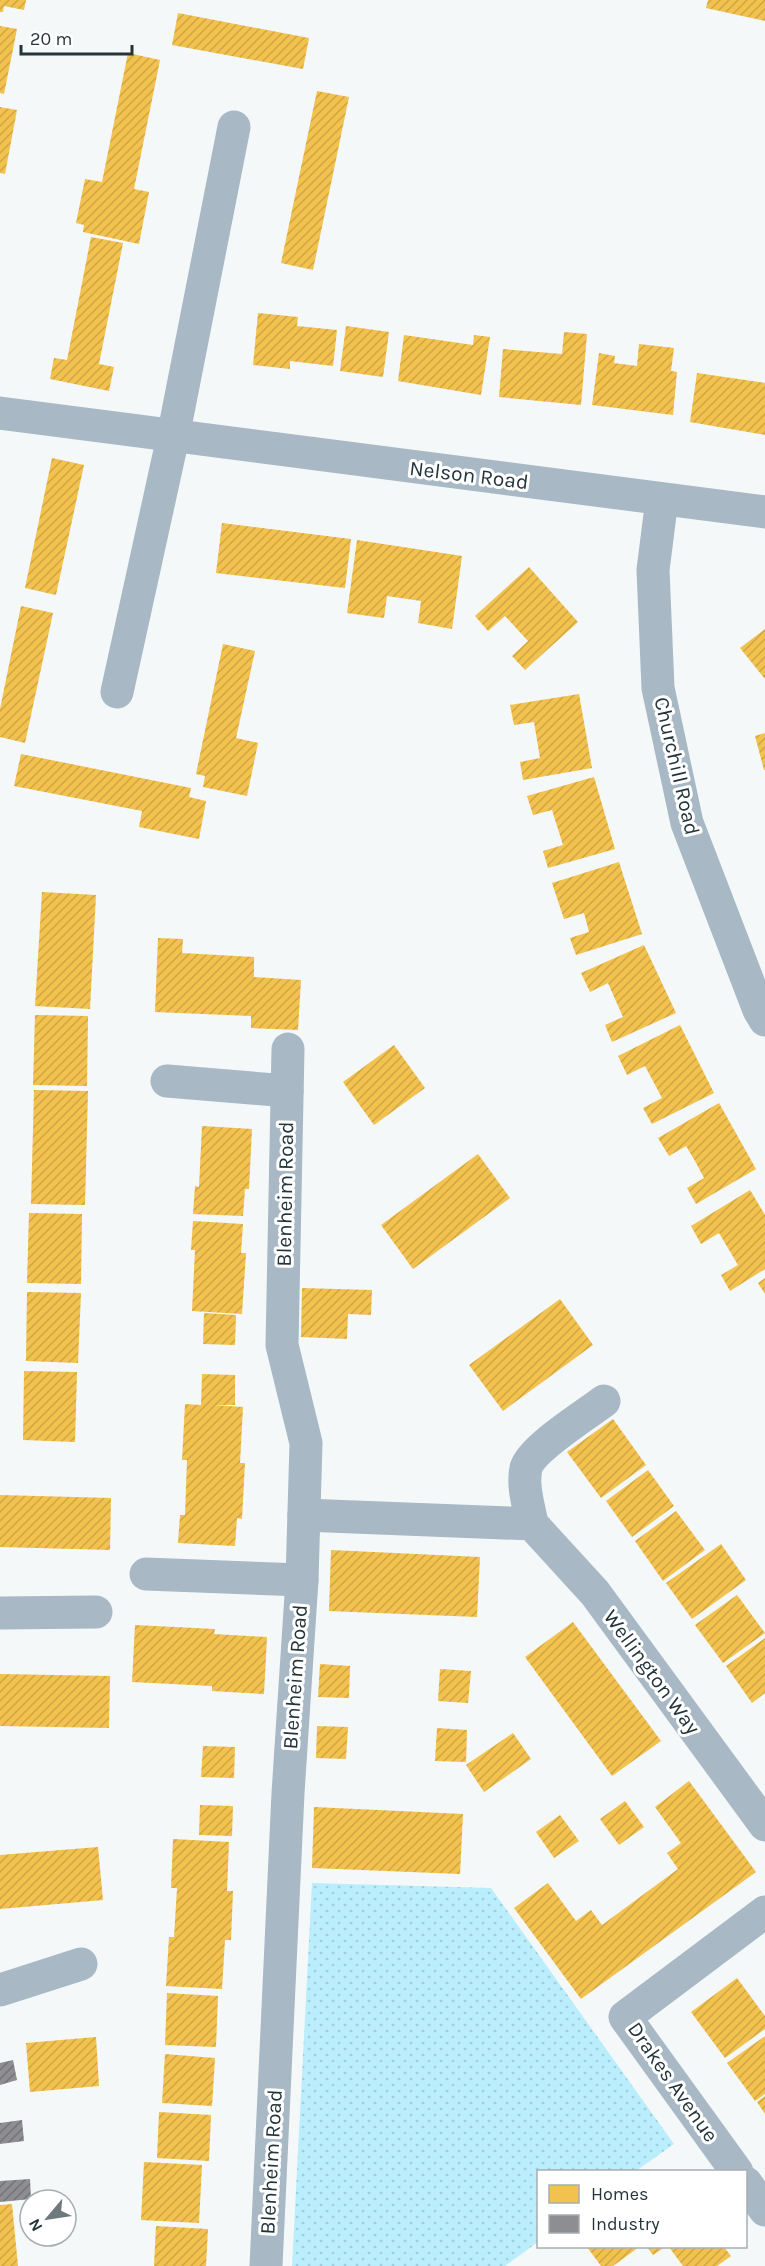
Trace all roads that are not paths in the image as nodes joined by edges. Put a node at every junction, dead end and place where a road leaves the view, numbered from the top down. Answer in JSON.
{"nodes":[{"id":1,"x":234,"y":128,"type":"dead end"},
{"id":2,"x":0,"y":413,"type":"edge"},
{"id":3,"x":173,"y":436,"type":"junction"},
{"id":4,"x":662,"y":499,"type":"junction"},
{"id":5,"x":765,"y":512,"type":"edge"},
{"id":6,"x":117,"y":692,"type":"dead end"},
{"id":7,"x":765,"y":1020,"type":"edge"},
{"id":8,"x":288,"y":1049,"type":"dead end"},
{"id":9,"x":167,"y":1081,"type":"dead end"},
{"id":10,"x":287,"y":1091,"type":"junction"},
{"id":11,"x":604,"y":1401,"type":"dead end"},
{"id":12,"x":304,"y":1515,"type":"junction"},
{"id":13,"x":532,"y":1524,"type":"junction"},
{"id":14,"x":146,"y":1574,"type":"dead end"},
{"id":15,"x":302,"y":1580,"type":"junction"},
{"id":16,"x":96,"y":1612,"type":"dead end"},
{"id":17,"x":0,"y":1613,"type":"edge"},
{"id":18,"x":765,"y":1825,"type":"edge"},
{"id":19,"x":765,"y":1912,"type":"edge"},
{"id":20,"x":81,"y":1965,"type":"dead end"},
{"id":21,"x":0,"y":1990,"type":"edge"},
{"id":22,"x":736,"y":2170,"type":"edge"},
{"id":23,"x":747,"y":2185,"type":"edge"},
{"id":24,"x":765,"y":2210,"type":"edge"},
{"id":25,"x":266,"y":2266,"type":"edge"}],
"edges":[{"from":1,"to":3,"type":"street"},
{"from":2,"to":3,"type":"street","name":"Nelson Road"},
{"from":3,"to":4,"type":"street","name":"Nelson Road"},
{"from":3,"to":6,"type":"street"},
{"from":4,"to":5,"type":"street","name":"Nelson Road"},
{"from":4,"to":7,"type":"street","name":"Churchill Road"},
{"from":8,"to":10,"type":"street","name":"Blenheim Road"},
{"from":9,"to":10,"type":"street","name":"Blenheim Road"},
{"from":10,"to":12,"type":"street","name":"Blenheim Road"},
{"from":11,"to":13,"type":"street"},
{"from":12,"to":13,"type":"street"},
{"from":12,"to":15,"type":"street","name":"Blenheim Road"},
{"from":13,"to":18,"type":"street","name":"Wellington Way"},
{"from":14,"to":15,"type":"street"},
{"from":15,"to":25,"type":"street","name":"Blenheim Road"},
{"from":16,"to":17,"type":"street"},
{"from":19,"to":22,"type":"street","name":"Drakes Avenue"},
{"from":20,"to":21,"type":"street"},
{"from":23,"to":24,"type":"street"}]}
